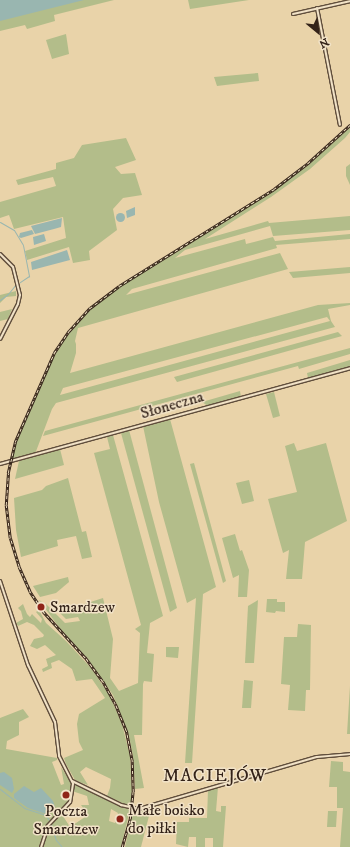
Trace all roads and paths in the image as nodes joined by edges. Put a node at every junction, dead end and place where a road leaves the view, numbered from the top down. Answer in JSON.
{"nodes":[{"id":1,"x":350,"y":1,"type":"edge"},
{"id":2,"x":317,"y":8,"type":"junction"},
{"id":3,"x":293,"y":14,"type":"dead end"},
{"id":4,"x":340,"y":125,"type":"dead end"},
{"id":5,"x":0,"y":254,"type":"edge"},
{"id":6,"x":0,"y":339,"type":"edge"},
{"id":7,"x":350,"y":368,"type":"edge"},
{"id":8,"x":0,"y":464,"type":"edge"},
{"id":9,"x":0,"y":581,"type":"edge"},
{"id":10,"x":350,"y":754,"type":"edge"},
{"id":11,"x":72,"y":781,"type":"junction"},
{"id":12,"x":78,"y":783,"type":"junction"},
{"id":13,"x":72,"y":784,"type":"junction"},
{"id":14,"x":42,"y":847,"type":"edge"}],
"edges":[{"from":1,"to":2,"type":"street"},
{"from":2,"to":3,"type":"street"},
{"from":2,"to":4,"type":"street"},
{"from":5,"to":6,"type":"street"},
{"from":7,"to":8,"type":"street","name":"Słoneczna"},
{"from":9,"to":11,"type":"street"},
{"from":10,"to":12,"type":"street"},
{"from":11,"to":12,"type":"street"},
{"from":11,"to":13,"type":"street"},
{"from":12,"to":13,"type":"street"},
{"from":13,"to":14,"type":"street"}]}
